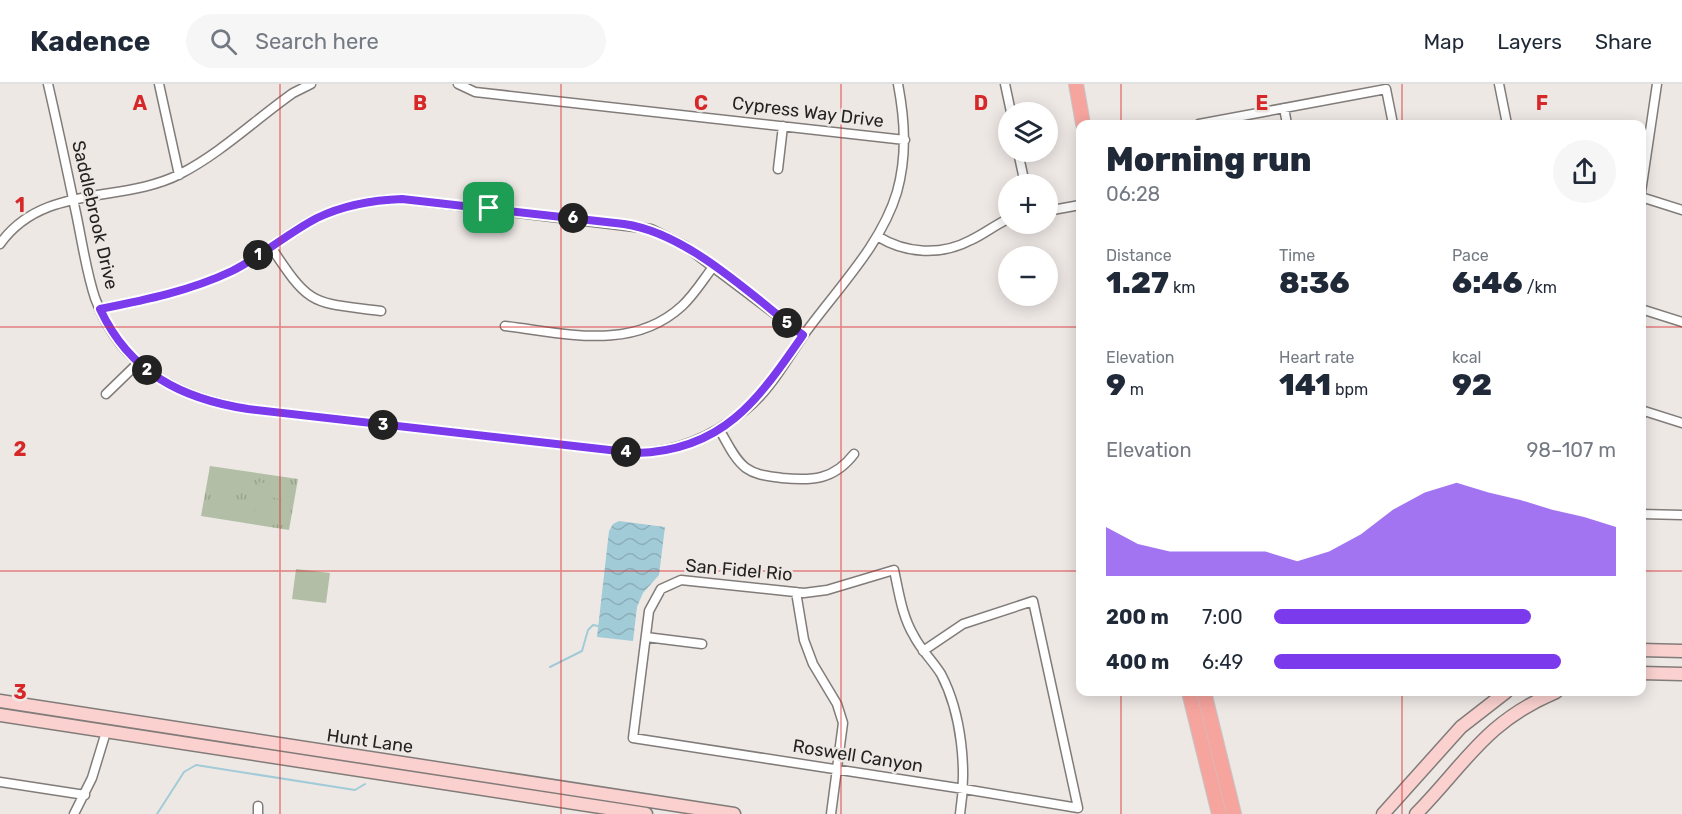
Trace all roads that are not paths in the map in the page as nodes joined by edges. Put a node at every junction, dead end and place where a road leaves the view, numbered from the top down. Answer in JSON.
{"nodes":[{"id":1,"x":48,"y":84,"type":"edge"},
{"id":2,"x":159,"y":84,"type":"edge"},
{"id":3,"x":311,"y":84,"type":"edge"},
{"id":4,"x":458,"y":84,"type":"edge"},
{"id":5,"x":898,"y":84,"type":"edge"},
{"id":6,"x":1005,"y":84,"type":"edge"},
{"id":7,"x":1076,"y":84,"type":"edge"},
{"id":8,"x":1499,"y":84,"type":"edge"},
{"id":9,"x":1657,"y":84,"type":"edge"},
{"id":10,"x":1009,"y":102,"type":"edge"},
{"id":11,"x":1284,"y":108,"type":"junction"},
{"id":12,"x":1082,"y":120,"type":"edge"},
{"id":13,"x":1220,"y":120,"type":"edge"},
{"id":14,"x":1286,"y":120,"type":"edge"},
{"id":15,"x":1392,"y":120,"type":"edge"},
{"id":16,"x":1506,"y":120,"type":"edge"},
{"id":17,"x":783,"y":126,"type":"junction"},
{"id":18,"x":905,"y":140,"type":"junction"},
{"id":19,"x":1646,"y":158,"type":"edge"},
{"id":20,"x":778,"y":169,"type":"dead end"},
{"id":21,"x":179,"y":175,"type":"junction"},
{"id":22,"x":1646,"y":199,"type":"edge"},
{"id":23,"x":74,"y":200,"type":"junction"},
{"id":24,"x":1076,"y":206,"type":"edge"},
{"id":25,"x":1058,"y":209,"type":"edge"},
{"id":26,"x":1682,"y":210,"type":"edge"},
{"id":27,"x":998,"y":225,"type":"edge"},
{"id":28,"x":877,"y":236,"type":"junction"},
{"id":29,"x":0,"y":244,"type":"edge"},
{"id":30,"x":272,"y":247,"type":"junction"},
{"id":31,"x":713,"y":267,"type":"junction"},
{"id":32,"x":100,"y":309,"type":"junction"},
{"id":33,"x":381,"y":311,"type":"dead end"},
{"id":34,"x":1646,"y":311,"type":"edge"},
{"id":35,"x":1682,"y":322,"type":"edge"},
{"id":36,"x":505,"y":326,"type":"dead end"},
{"id":37,"x":803,"y":335,"type":"junction"},
{"id":38,"x":138,"y":363,"type":"junction"},
{"id":39,"x":106,"y":394,"type":"dead end"},
{"id":40,"x":1646,"y":412,"type":"edge"},
{"id":41,"x":1682,"y":423,"type":"edge"},
{"id":42,"x":719,"y":429,"type":"junction"},
{"id":43,"x":854,"y":454,"type":"dead end"},
{"id":44,"x":1646,"y":514,"type":"edge"},
{"id":45,"x":1682,"y":515,"type":"edge"},
{"id":46,"x":796,"y":592,"type":"junction"},
{"id":47,"x":646,"y":637,"type":"junction"},
{"id":48,"x":702,"y":644,"type":"dead end"},
{"id":49,"x":1646,"y":650,"type":"edge"},
{"id":50,"x":923,"y":651,"type":"junction"},
{"id":51,"x":1682,"y":651,"type":"edge"},
{"id":52,"x":1646,"y":673,"type":"edge"},
{"id":53,"x":1682,"y":674,"type":"edge"},
{"id":54,"x":1190,"y":696,"type":"edge"},
{"id":55,"x":1199,"y":696,"type":"edge"},
{"id":56,"x":1205,"y":696,"type":"edge"},
{"id":57,"x":1500,"y":696,"type":"edge"},
{"id":58,"x":1548,"y":696,"type":"edge"},
{"id":59,"x":0,"y":701,"type":"edge"},
{"id":60,"x":40,"y":708,"type":"junction"},
{"id":61,"x":1479,"y":711,"type":"junction"},
{"id":62,"x":0,"y":715,"type":"edge"},
{"id":63,"x":17,"y":717,"type":"junction"},
{"id":64,"x":116,"y":720,"type":"junction"},
{"id":65,"x":1493,"y":730,"type":"junction"},
{"id":66,"x":106,"y":732,"type":"junction"},
{"id":67,"x":633,"y":738,"type":"joint"},
{"id":68,"x":1216,"y":742,"type":"junction"},
{"id":69,"x":307,"y":757,"type":"junction"},
{"id":70,"x":1220,"y":759,"type":"junction"},
{"id":71,"x":1206,"y":762,"type":"junction"},
{"id":72,"x":838,"y":769,"type":"junction"},
{"id":73,"x":505,"y":779,"type":"junction"},
{"id":74,"x":0,"y":782,"type":"edge"},
{"id":75,"x":964,"y":789,"type":"junction"},
{"id":76,"x":502,"y":792,"type":"junction"},
{"id":77,"x":85,"y":795,"type":"junction"},
{"id":78,"x":700,"y":811,"type":"edge"},
{"id":79,"x":74,"y":814,"type":"edge"},
{"id":80,"x":646,"y":814,"type":"edge"},
{"id":81,"x":734,"y":814,"type":"edge"},
{"id":82,"x":831,"y":814,"type":"edge"},
{"id":83,"x":960,"y":814,"type":"edge"},
{"id":84,"x":1219,"y":814,"type":"edge"},
{"id":85,"x":1234,"y":814,"type":"edge"},
{"id":86,"x":1383,"y":814,"type":"edge"},
{"id":87,"x":1416,"y":814,"type":"edge"}],
"edges":[{"from":1,"to":23,"type":"street","name":"Saddlebrook Drive"},
{"from":2,"to":21,"type":"street"},
{"from":3,"to":21,"type":"street"},
{"from":4,"to":17,"type":"street","name":"Cypress Way Drive"},
{"from":5,"to":18,"type":"street","name":"Saddlebrook Drive"},
{"from":6,"to":10,"type":"street"},
{"from":7,"to":12,"type":"main road"},
{"from":8,"to":16,"type":"street"},
{"from":9,"to":19,"type":"street"},
{"from":11,"to":13,"type":"street"},
{"from":11,"to":14,"type":"street"},
{"from":11,"to":15,"type":"street"},
{"from":17,"to":18,"type":"street","name":"Cypress Way Drive"},
{"from":17,"to":20,"type":"street"},
{"from":18,"to":28,"type":"street","name":"Saddlebrook Drive"},
{"from":21,"to":23,"type":"street"},
{"from":22,"to":26,"type":"street"},
{"from":23,"to":29,"type":"street"},
{"from":23,"to":32,"type":"street","name":"Saddlebrook Drive"},
{"from":24,"to":25,"type":"street"},
{"from":27,"to":28,"type":"street"},
{"from":28,"to":37,"type":"street","name":"Saddlebrook Drive"},
{"from":30,"to":31,"type":"street"},
{"from":30,"to":32,"type":"street"},
{"from":30,"to":33,"type":"street"},
{"from":31,"to":36,"type":"street"},
{"from":31,"to":37,"type":"street"},
{"from":32,"to":38,"type":"street","name":"Saddlebrook Drive"},
{"from":34,"to":35,"type":"street"},
{"from":37,"to":42,"type":"street","name":"Saddlebrook Drive"},
{"from":38,"to":39,"type":"street"},
{"from":38,"to":42,"type":"street","name":"Saddlebrook Drive"},
{"from":40,"to":41,"type":"street"},
{"from":42,"to":43,"type":"street"},
{"from":44,"to":45,"type":"street"},
{"from":46,"to":47,"type":"street","name":"San Fidel Rio"},
{"from":46,"to":50,"type":"street","name":"San Fidel Rio"},
{"from":46,"to":72,"type":"street"},
{"from":47,"to":48,"type":"street"},
{"from":47,"to":67,"type":"street","name":"San Fidel Rio"},
{"from":49,"to":51,"type":"main road"},
{"from":50,"to":75,"type":"street"},
{"from":50,"to":75,"type":"street","name":"Roswell Canyon"},
{"from":52,"to":53,"type":"main road"},
{"from":54,"to":71,"type":"main road"},
{"from":55,"to":68,"type":"main road"},
{"from":56,"to":68,"type":"main road"},
{"from":57,"to":61,"type":"main road"},
{"from":58,"to":65,"type":"main road"},
{"from":59,"to":60,"type":"main road","name":"Hunt Lane"},
{"from":60,"to":63,"type":"main road"},
{"from":60,"to":64,"type":"main road","name":"Hunt Lane"},
{"from":61,"to":65,"type":"main road"},
{"from":61,"to":86,"type":"main road"},
{"from":62,"to":63,"type":"main road","name":"Hunt Lane"},
{"from":63,"to":66,"type":"main road","name":"Hunt Lane"},
{"from":64,"to":66,"type":"main road"},
{"from":64,"to":69,"type":"main road","name":"Hunt Lane"},
{"from":65,"to":87,"type":"main road"},
{"from":66,"to":69,"type":"main road","name":"Hunt Lane"},
{"from":66,"to":77,"type":"street"},
{"from":67,"to":72,"type":"street","name":"Roswell Canyon"},
{"from":68,"to":70,"type":"main road"},
{"from":69,"to":73,"type":"main road","name":"Hunt Lane"},
{"from":69,"to":76,"type":"main road","name":"Hunt Lane"},
{"from":70,"to":71,"type":"main road"},
{"from":70,"to":85,"type":"main road"},
{"from":71,"to":84,"type":"main road"},
{"from":72,"to":75,"type":"street","name":"Roswell Canyon"},
{"from":72,"to":82,"type":"street"},
{"from":73,"to":76,"type":"main road"},
{"from":73,"to":78,"type":"main road","name":"Hunt Lane"},
{"from":74,"to":77,"type":"street"},
{"from":75,"to":83,"type":"street"},
{"from":76,"to":80,"type":"main road","name":"Hunt Lane"},
{"from":77,"to":79,"type":"street"},
{"from":78,"to":81,"type":"main road","name":"Hunt Lane"}]}
